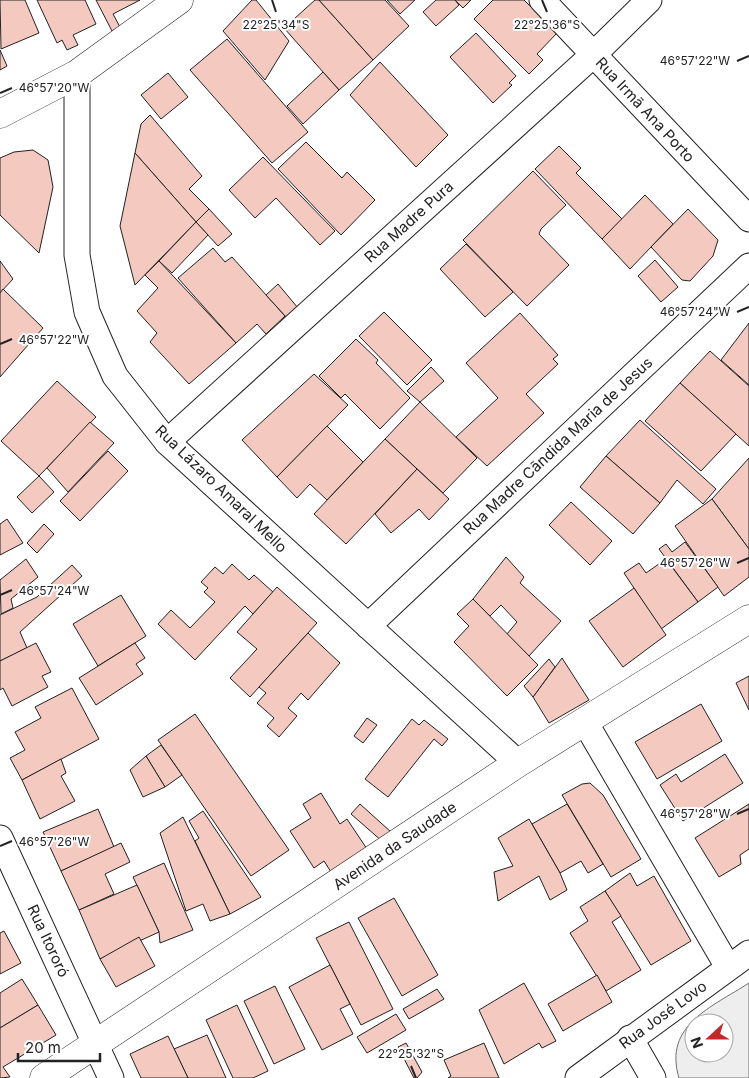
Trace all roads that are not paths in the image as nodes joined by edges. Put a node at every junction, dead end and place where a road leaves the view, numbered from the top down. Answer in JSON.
{"nodes":[{"id":1,"x":179,"y":0,"type":"edge"},
{"id":2,"x":542,"y":0,"type":"edge"},
{"id":3,"x":649,"y":0,"type":"edge"},
{"id":4,"x":593,"y":54,"type":"junction"},
{"id":5,"x":77,"y":74,"type":"junction"},
{"id":6,"x":0,"y":114,"type":"edge"},
{"id":7,"x":749,"y":219,"type":"edge"},
{"id":8,"x":749,"y":266,"type":"edge"},
{"id":9,"x":167,"y":442,"type":"junction"},
{"id":10,"x":749,"y":619,"type":"edge"},
{"id":11,"x":368,"y":626,"type":"junction"},
{"id":12,"x":585,"y":722,"type":"junction"},
{"id":13,"x":518,"y":762,"type":"junction"},
{"id":14,"x":0,"y":838,"type":"edge"},
{"id":15,"x":749,"y":953,"type":"edge"},
{"id":16,"x":728,"y":967,"type":"junction"},
{"id":17,"x":630,"y":1038,"type":"junction"},
{"id":18,"x":96,"y":1044,"type":"junction"},
{"id":19,"x":44,"y":1078,"type":"edge"},
{"id":20,"x":110,"y":1078,"type":"edge"},
{"id":21,"x":578,"y":1078,"type":"edge"},
{"id":22,"x":654,"y":1078,"type":"edge"}],
"edges":[{"from":1,"to":5,"type":"main road"},
{"from":2,"to":4,"type":"street","name":"Rua Irmã Ana Porto"},
{"from":3,"to":4,"type":"street","name":"Rua Madre Pura"},
{"from":4,"to":7,"type":"street","name":"Rua Irmã Ana Porto"},
{"from":4,"to":9,"type":"street","name":"Rua Madre Pura"},
{"from":5,"to":6,"type":"main road"},
{"from":5,"to":9,"type":"street","name":"Rua Lázaro Amaral Mello"},
{"from":8,"to":11,"type":"street","name":"Rua Madre Cãndida Maria de Jesus"},
{"from":9,"to":11,"type":"street","name":"Rua Lázaro Amaral Mello"},
{"from":10,"to":12,"type":"main road","name":"Avenida da Saudade"},
{"from":11,"to":13,"type":"street","name":"Rua Lázaro Amaral Mello"},
{"from":12,"to":13,"type":"main road","name":"Avenida da Saudade"},
{"from":12,"to":16,"type":"street"},
{"from":13,"to":18,"type":"main road","name":"Avenida da Saudade"},
{"from":14,"to":18,"type":"street","name":"Rua Itororó"},
{"from":15,"to":16,"type":"street","name":"Rua José Lovo"},
{"from":16,"to":17,"type":"street","name":"Rua José Lovo"},
{"from":17,"to":21,"type":"street","name":"Rua José Lovo"},
{"from":17,"to":22,"type":"street"},
{"from":18,"to":19,"type":"main road","name":"Avenida da Saudade"},
{"from":18,"to":20,"type":"street","name":"Rua Itororó"}]}
